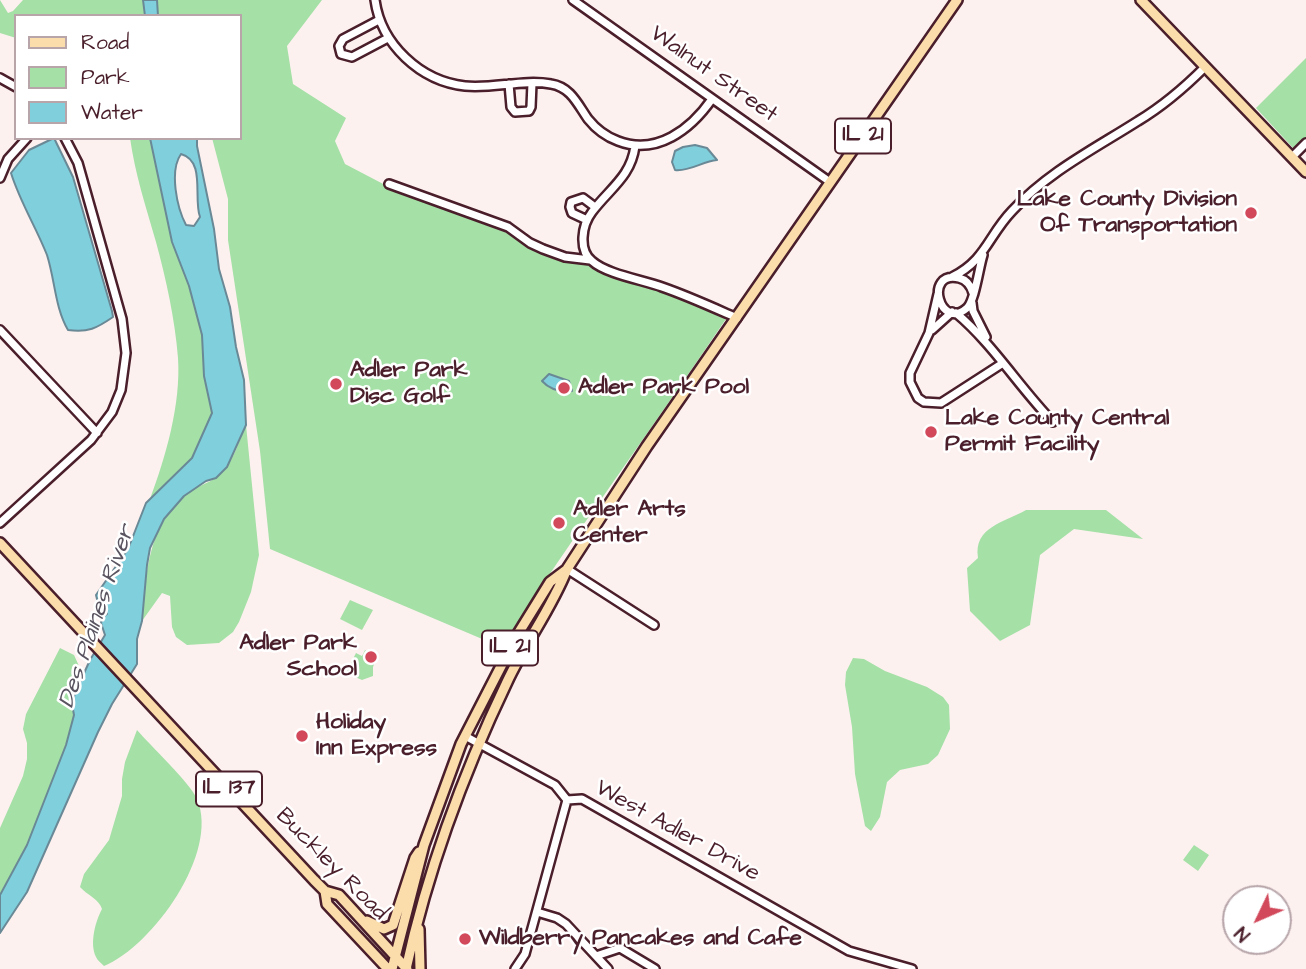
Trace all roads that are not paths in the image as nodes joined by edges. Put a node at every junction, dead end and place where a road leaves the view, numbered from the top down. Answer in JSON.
{"nodes":[{"id":1,"x":374,"y":0,"type":"edge"},
{"id":2,"x":573,"y":0,"type":"edge"},
{"id":3,"x":957,"y":0,"type":"edge"},
{"id":4,"x":1141,"y":0,"type":"edge"},
{"id":5,"x":379,"y":20,"type":"junction"},
{"id":6,"x":388,"y":38,"type":"junction"},
{"id":7,"x":1205,"y":68,"type":"junction"},
{"id":8,"x":532,"y":83,"type":"junction"},
{"id":9,"x":509,"y":84,"type":"junction"},
{"id":10,"x":712,"y":99,"type":"junction"},
{"id":11,"x":25,"y":140,"type":"edge"},
{"id":12,"x":66,"y":140,"type":"edge"},
{"id":13,"x":1306,"y":144,"type":"edge"},
{"id":14,"x":635,"y":146,"type":"junction"},
{"id":15,"x":1292,"y":157,"type":"junction"},
{"id":16,"x":1306,"y":172,"type":"edge"},
{"id":17,"x":0,"y":178,"type":"edge"},
{"id":18,"x":830,"y":182,"type":"junction"},
{"id":19,"x":389,"y":184,"type":"dead end"},
{"id":20,"x":596,"y":207,"type":"junction"},
{"id":21,"x":587,"y":220,"type":"junction"},
{"id":22,"x":985,"y":248,"type":"junction"},
{"id":23,"x":590,"y":260,"type":"junction"},
{"id":24,"x":952,"y":277,"type":"junction"},
{"id":25,"x":938,"y":295,"type":"junction"},
{"id":26,"x":972,"y":298,"type":"junction"},
{"id":27,"x":954,"y":312,"type":"junction"},
{"id":28,"x":737,"y":318,"type":"junction"},
{"id":29,"x":0,"y":330,"type":"edge"},
{"id":30,"x":929,"y":333,"type":"junction"},
{"id":31,"x":995,"y":353,"type":"junction"},
{"id":32,"x":1003,"y":363,"type":"junction"},
{"id":33,"x":1053,"y":422,"type":"dead end"},
{"id":34,"x":97,"y":433,"type":"junction"},
{"id":35,"x":0,"y":523,"type":"edge"},
{"id":36,"x":0,"y":543,"type":"edge"},
{"id":37,"x":567,"y":569,"type":"junction"},
{"id":38,"x":654,"y":625,"type":"dead end"},
{"id":39,"x":466,"y":736,"type":"junction"},
{"id":40,"x":478,"y":743,"type":"junction"},
{"id":41,"x":567,"y":800,"type":"junction"},
{"id":42,"x":424,"y":845,"type":"junction"},
{"id":43,"x":325,"y":891,"type":"junction"},
{"id":44,"x":537,"y":912,"type":"junction"},
{"id":45,"x":355,"y":913,"type":"junction"},
{"id":46,"x":341,"y":920,"type":"junction"},
{"id":47,"x":417,"y":926,"type":"junction"},
{"id":48,"x":596,"y":956,"type":"junction"},
{"id":49,"x":396,"y":957,"type":"junction"},
{"id":50,"x":874,"y":960,"type":"junction"},
{"id":51,"x":378,"y":969,"type":"edge"},
{"id":52,"x":390,"y":969,"type":"edge"},
{"id":53,"x":407,"y":969,"type":"edge"},
{"id":54,"x":420,"y":969,"type":"edge"},
{"id":55,"x":515,"y":969,"type":"edge"},
{"id":56,"x":608,"y":969,"type":"edge"},
{"id":57,"x":655,"y":969,"type":"edge"},
{"id":58,"x":870,"y":969,"type":"edge"},
{"id":59,"x":912,"y":969,"type":"edge"}],
"edges":[{"from":1,"to":5,"type":"street"},
{"from":2,"to":10,"type":"street","name":"Walnut Street"},
{"from":3,"to":18,"type":"main road","number":"IL 21"},
{"from":4,"to":7,"type":"main road"},
{"from":5,"to":6,"type":"street"},
{"from":5,"to":6,"type":"street"},
{"from":6,"to":9,"type":"street"},
{"from":7,"to":15,"type":"main road"},
{"from":7,"to":22,"type":"street"},
{"from":8,"to":9,"type":"street"},
{"from":8,"to":9,"type":"street"},
{"from":8,"to":14,"type":"street"},
{"from":10,"to":14,"type":"street"},
{"from":10,"to":18,"type":"street","name":"Walnut Street"},
{"from":11,"to":17,"type":"street"},
{"from":12,"to":34,"type":"street"},
{"from":13,"to":15,"type":"street"},
{"from":14,"to":20,"type":"street"},
{"from":15,"to":16,"type":"main road"},
{"from":18,"to":28,"type":"main road","number":"IL 21"},
{"from":19,"to":23,"type":"street"},
{"from":20,"to":21,"type":"street"},
{"from":20,"to":21,"type":"street"},
{"from":21,"to":23,"type":"street"},
{"from":22,"to":24,"type":"street"},
{"from":22,"to":26,"type":"street"},
{"from":23,"to":28,"type":"street"},
{"from":24,"to":25,"type":"street"},
{"from":24,"to":26,"type":"street"},
{"from":25,"to":27,"type":"street"},
{"from":25,"to":30,"type":"street"},
{"from":26,"to":27,"type":"street"},
{"from":26,"to":31,"type":"street"},
{"from":27,"to":30,"type":"street"},
{"from":27,"to":31,"type":"street"},
{"from":28,"to":37,"type":"main road","number":"IL 21"},
{"from":29,"to":34,"type":"street"},
{"from":30,"to":32,"type":"street"},
{"from":31,"to":32,"type":"street"},
{"from":32,"to":33,"type":"street"},
{"from":34,"to":35,"type":"street"},
{"from":36,"to":43,"type":"main road","name":"Buckley Road","number":"IL 137"},
{"from":37,"to":38,"type":"street"},
{"from":37,"to":39,"type":"main road","number":"IL 21"},
{"from":37,"to":40,"type":"main road","number":"IL 21"},
{"from":39,"to":40,"type":"street","name":"West Adler Drive"},
{"from":39,"to":42,"type":"main road","number":"IL 21"},
{"from":40,"to":41,"type":"street","name":"West Adler Drive"},
{"from":40,"to":47,"type":"main road","number":"IL 21"},
{"from":41,"to":44,"type":"street"},
{"from":41,"to":50,"type":"street","name":"West Adler Drive"},
{"from":42,"to":45,"type":"main road"},
{"from":42,"to":49,"type":"main road","number":"IL 21"},
{"from":43,"to":45,"type":"main road","name":"Buckley Road","number":"IL 137"},
{"from":43,"to":46,"type":"main road","number":"IL 137"},
{"from":44,"to":48,"type":"street"},
{"from":44,"to":55,"type":"street"},
{"from":45,"to":49,"type":"main road","name":"Buckley Road","number":"IL 137"},
{"from":46,"to":51,"type":"main road"},
{"from":46,"to":52,"type":"main road","number":"IL 137"},
{"from":47,"to":53,"type":"main road","number":"IL 21"},
{"from":47,"to":54,"type":"main road"},
{"from":48,"to":56,"type":"street"},
{"from":48,"to":57,"type":"street"},
{"from":49,"to":52,"type":"main road","number":"IL 21"},
{"from":49,"to":53,"type":"main road","name":"Buckley Road","number":"IL 137"},
{"from":50,"to":58,"type":"street"},
{"from":50,"to":59,"type":"street","name":"West Adler Drive"}]}
